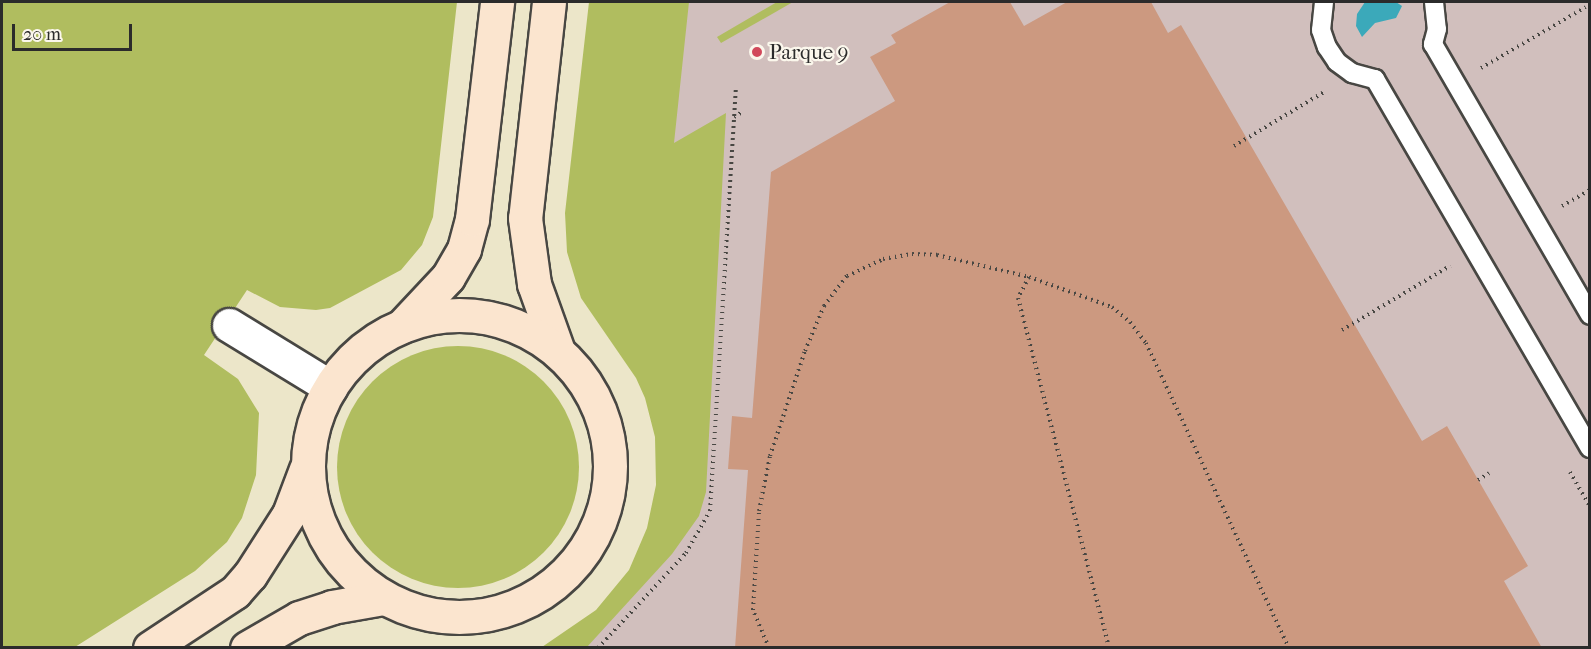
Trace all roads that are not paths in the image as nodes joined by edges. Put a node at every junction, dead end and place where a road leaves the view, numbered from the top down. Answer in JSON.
{"nodes":[{"id":1,"x":497,"y":2,"type":"edge"},
{"id":2,"x":549,"y":2,"type":"edge"},
{"id":3,"x":1324,"y":2,"type":"edge"},
{"id":4,"x":1434,"y":2,"type":"edge"},
{"id":5,"x":1590,"y":315,"type":"edge"},
{"id":6,"x":230,"y":325,"type":"dead end"},
{"id":7,"x":402,"y":326,"type":"junction"},
{"id":8,"x":558,"y":351,"type":"junction"},
{"id":9,"x":330,"y":387,"type":"junction"},
{"id":10,"x":1590,"y":448,"type":"edge"},
{"id":11,"x":309,"y":461,"type":"junction"},
{"id":12,"x":383,"y":598,"type":"junction"},
{"id":13,"x":150,"y":648,"type":"edge"},
{"id":14,"x":247,"y":648,"type":"edge"}],
"edges":[{"from":1,"to":7,"type":"main road"},
{"from":2,"to":8,"type":"main road"},
{"from":3,"to":10,"type":"lane"},
{"from":4,"to":5,"type":"lane"},
{"from":6,"to":9,"type":"street"},
{"from":7,"to":8,"type":"main road"},
{"from":7,"to":9,"type":"main road"},
{"from":8,"to":12,"type":"main road"},
{"from":9,"to":11,"type":"main road"},
{"from":11,"to":12,"type":"main road"},
{"from":11,"to":13,"type":"main road"},
{"from":12,"to":14,"type":"main road"}]}
